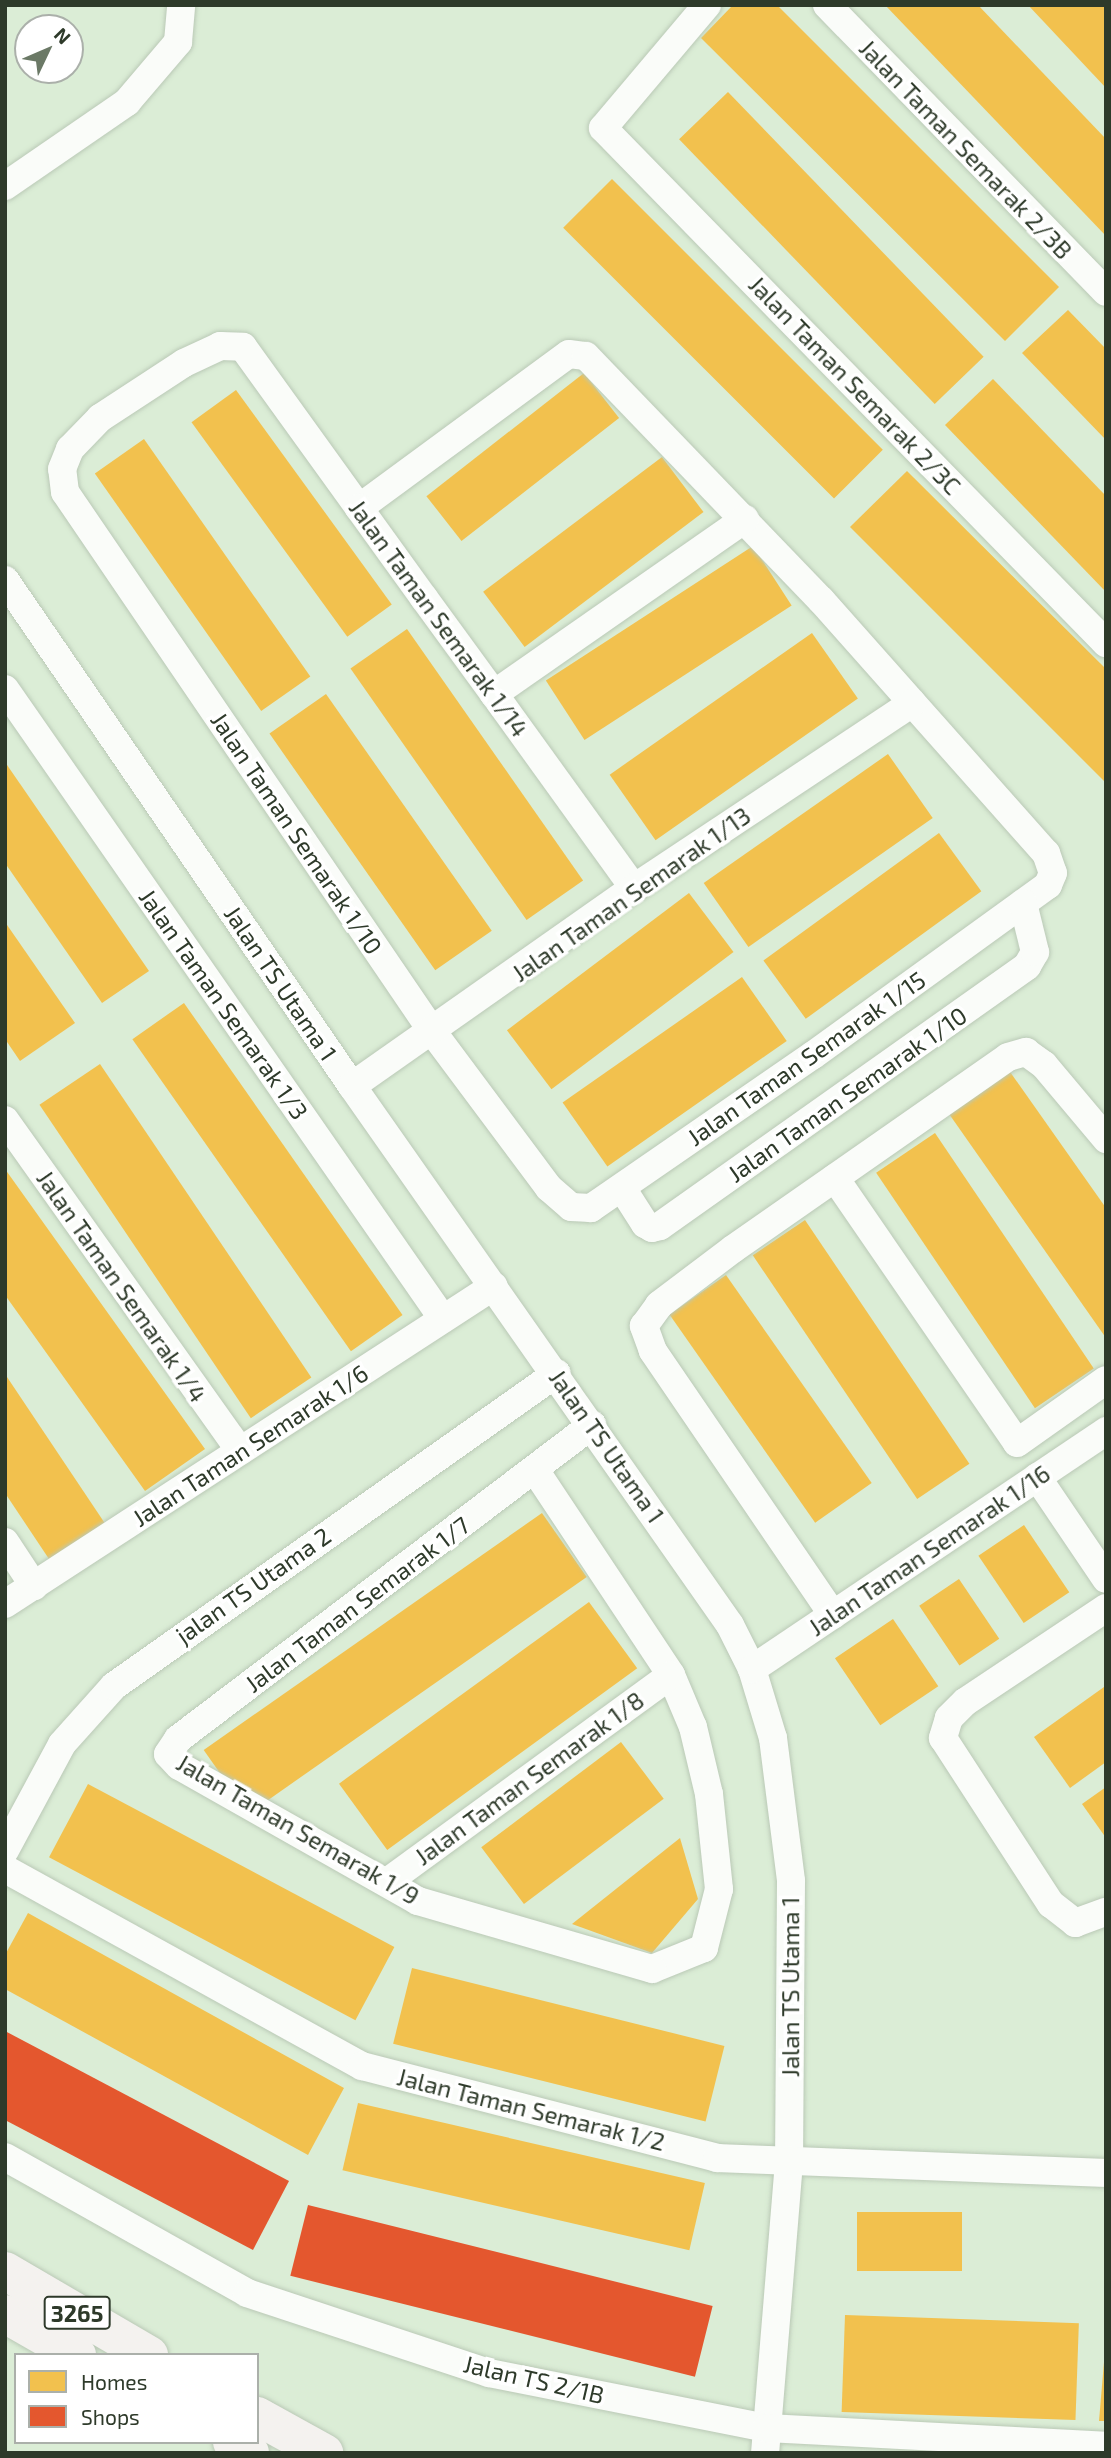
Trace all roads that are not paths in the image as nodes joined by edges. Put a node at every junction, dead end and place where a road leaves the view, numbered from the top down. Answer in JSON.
{"nodes":[{"id":1,"x":181,"y":5,"type":"edge"},
{"id":2,"x":707,"y":5,"type":"edge"},
{"id":3,"x":827,"y":5,"type":"edge"},
{"id":4,"x":5,"y":186,"type":"edge"},
{"id":5,"x":1106,"y":292,"type":"edge"},
{"id":6,"x":243,"y":347,"type":"joint"},
{"id":7,"x":359,"y":508,"type":"junction"},
{"id":8,"x":745,"y":519,"type":"junction"},
{"id":9,"x":5,"y":580,"type":"edge"},
{"id":10,"x":14,"y":613,"type":"edge"},
{"id":11,"x":1106,"y":643,"type":"edge"},
{"id":12,"x":5,"y":689,"type":"edge"},
{"id":13,"x":494,"y":694,"type":"junction"},
{"id":14,"x":912,"y":703,"type":"junction"},
{"id":15,"x":634,"y":888,"type":"junction"},
{"id":16,"x":1023,"y":902,"type":"junction"},
{"id":17,"x":432,"y":1031,"type":"junction"},
{"id":18,"x":352,"y":1086,"type":"junction"},
{"id":19,"x":5,"y":1120,"type":"edge"},
{"id":20,"x":1106,"y":1139,"type":"edge"},
{"id":21,"x":835,"y":1178,"type":"junction"},
{"id":22,"x":549,"y":1188,"type":"joint"},
{"id":23,"x":622,"y":1188,"type":"junction"},
{"id":24,"x":494,"y":1286,"type":"junction"},
{"id":25,"x":443,"y":1319,"type":"junction"},
{"id":26,"x":557,"y":1373,"type":"junction"},
{"id":27,"x":1106,"y":1380,"type":"edge"},
{"id":28,"x":592,"y":1425,"type":"junction"},
{"id":29,"x":1106,"y":1431,"type":"edge"},
{"id":30,"x":240,"y":1451,"type":"junction"},
{"id":31,"x":535,"y":1470,"type":"junction"},
{"id":32,"x":1038,"y":1477,"type":"junction"},
{"id":33,"x":5,"y":1542,"type":"edge"},
{"id":34,"x":1106,"y":1579,"type":"edge"},
{"id":35,"x":34,"y":1586,"type":"junction"},
{"id":36,"x":5,"y":1604,"type":"edge"},
{"id":37,"x":1106,"y":1608,"type":"edge"},
{"id":38,"x":833,"y":1615,"type":"junction"},
{"id":39,"x":752,"y":1669,"type":"junction"},
{"id":40,"x":671,"y":1675,"type":"junction"},
{"id":41,"x":178,"y":1739,"type":"joint"},
{"id":42,"x":5,"y":1850,"type":"edge"},
{"id":43,"x":5,"y":1869,"type":"edge"},
{"id":44,"x":387,"y":1882,"type":"junction"},
{"id":45,"x":1106,"y":1912,"type":"edge"},
{"id":46,"x":5,"y":2157,"type":"edge"},
{"id":47,"x":789,"y":2162,"type":"junction"},
{"id":48,"x":1106,"y":2174,"type":"edge"},
{"id":49,"x":5,"y":2271,"type":"edge"},
{"id":50,"x":5,"y":2314,"type":"edge"},
{"id":51,"x":73,"y":2353,"type":"edge"},
{"id":52,"x":146,"y":2353,"type":"edge"},
{"id":53,"x":259,"y":2417,"type":"edge"},
{"id":54,"x":766,"y":2440,"type":"edge"},
{"id":55,"x":1106,"y":2446,"type":"edge"},
{"id":56,"x":324,"y":2453,"type":"edge"}],
"edges":[{"from":1,"to":4,"type":"street"},
{"from":2,"to":11,"type":"street","name":"Jalan Taman Semarak 2/3C"},
{"from":3,"to":5,"type":"street","name":"Jalan Taman Semarak 2/3B"},
{"from":6,"to":7,"type":"street","name":"Jalan Taman Semarak 1/14"},
{"from":6,"to":17,"type":"street","name":"Jalan Taman Semarak 1/10"},
{"from":7,"to":8,"type":"street"},
{"from":7,"to":13,"type":"street","name":"Jalan Taman Semarak 1/14"},
{"from":8,"to":13,"type":"street"},
{"from":8,"to":14,"type":"street"},
{"from":9,"to":10,"type":"street","name":"Jalan TS Utama 1"},
{"from":10,"to":18,"type":"street","name":"Jalan TS Utama 1"},
{"from":12,"to":25,"type":"street","name":"Jalan Taman Semarak 1/3"},
{"from":13,"to":15,"type":"street","name":"Jalan Taman Semarak 1/14"},
{"from":14,"to":15,"type":"street","name":"Jalan Taman Semarak 1/13"},
{"from":14,"to":16,"type":"street","name":"Jalan Taman Semarak 1/15"},
{"from":15,"to":17,"type":"street","name":"Jalan Taman Semarak 1/13"},
{"from":16,"to":23,"type":"street","name":"Jalan Taman Semarak 1/15"},
{"from":16,"to":23,"type":"street","name":"Jalan Taman Semarak 1/10"},
{"from":17,"to":18,"type":"street","name":"Jalan Taman Semarak 1/13"},
{"from":17,"to":22,"type":"street","name":"Jalan Taman Semarak 1/10"},
{"from":18,"to":24,"type":"street","name":"Jalan TS Utama 1"},
{"from":19,"to":30,"type":"street","name":"Jalan Taman Semarak 1/4"},
{"from":20,"to":21,"type":"street"},
{"from":21,"to":27,"type":"street"},
{"from":21,"to":38,"type":"street"},
{"from":22,"to":23,"type":"street","name":"Jalan Taman Semarak 1/15"},
{"from":24,"to":25,"type":"street","name":"Jalan Taman Semarak 1/6"},
{"from":24,"to":26,"type":"street","name":"Jalan TS Utama 1"},
{"from":25,"to":30,"type":"street","name":"Jalan Taman Semarak 1/6"},
{"from":26,"to":28,"type":"street","name":"Jalan TS Utama 1"},
{"from":26,"to":42,"type":"street","name":"jalan TS Utama 2"},
{"from":28,"to":31,"type":"street","name":"Jalan Taman Semarak 1/7"},
{"from":28,"to":39,"type":"street","name":"Jalan TS Utama 1"},
{"from":29,"to":32,"type":"street","name":"Jalan Taman Semarak 1/16"},
{"from":30,"to":35,"type":"street","name":"Jalan Taman Semarak 1/6"},
{"from":31,"to":40,"type":"street","name":"Jalan Taman Semarak 1/9"},
{"from":31,"to":41,"type":"street","name":"Jalan Taman Semarak 1/7"},
{"from":32,"to":34,"type":"street"},
{"from":32,"to":38,"type":"street","name":"Jalan Taman Semarak 1/16"},
{"from":33,"to":35,"type":"street"},
{"from":35,"to":36,"type":"street","name":"Jalan Taman Semarak 1/6"},
{"from":37,"to":45,"type":"street"},
{"from":38,"to":39,"type":"street","name":"Jalan Taman Semarak 1/16"},
{"from":39,"to":47,"type":"street","name":"Jalan TS Utama 1"},
{"from":40,"to":44,"type":"street","name":"Jalan Taman Semarak 1/8"},
{"from":40,"to":44,"type":"street","name":"Jalan Taman Semarak 1/9"},
{"from":41,"to":44,"type":"street","name":"Jalan Taman Semarak 1/9"},
{"from":43,"to":47,"type":"street","name":"Jalan Taman Semarak 1/2"},
{"from":46,"to":54,"type":"street","name":"Jalan TS 2/1B"},
{"from":47,"to":48,"type":"street","name":"Jalan Taman Semarak 1/2"},
{"from":47,"to":54,"type":"street","name":"Jalan TS Utama 1"},
{"from":49,"to":52,"type":"main road","number":"3265"},
{"from":50,"to":51,"type":"main road","number":"3265"},
{"from":53,"to":56,"type":"main road"},
{"from":54,"to":55,"type":"street","name":"Jalan TS 2/1B"}]}
